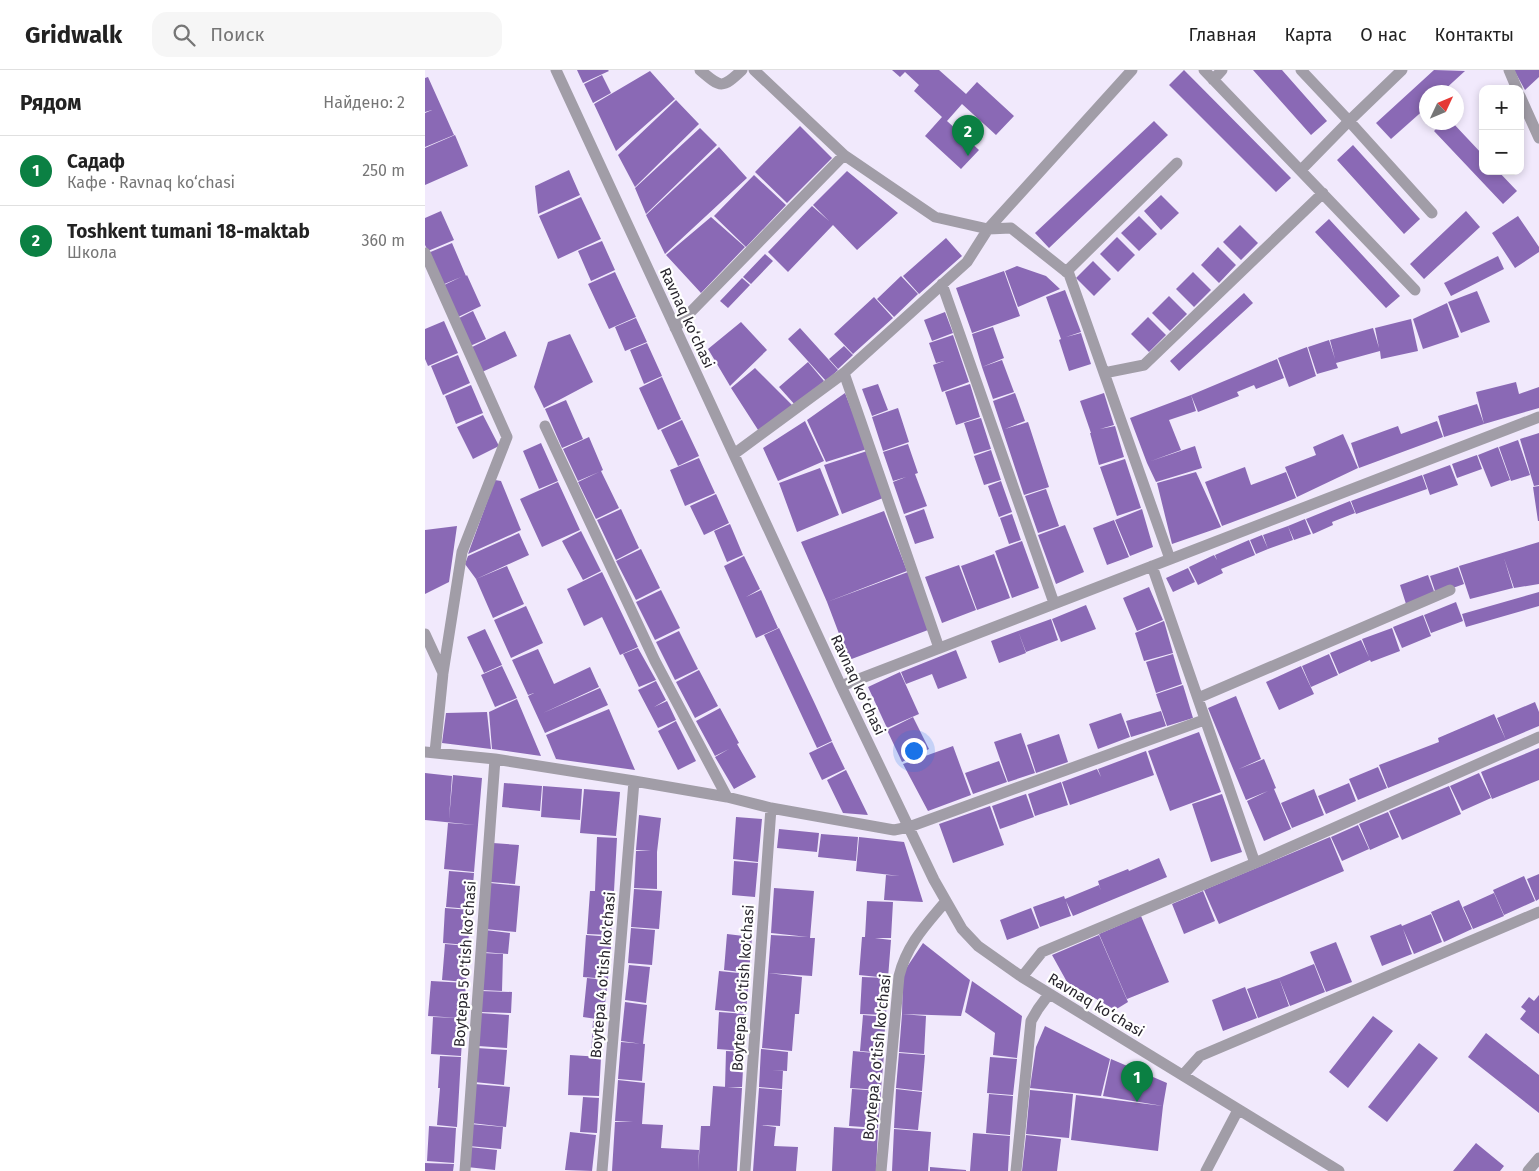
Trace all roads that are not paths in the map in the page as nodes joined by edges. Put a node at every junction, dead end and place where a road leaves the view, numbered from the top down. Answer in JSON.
{"nodes":[{"id":1,"x":556,"y":70,"type":"edge"},
{"id":2,"x":700,"y":70,"type":"edge"},
{"id":3,"x":742,"y":70,"type":"edge"},
{"id":4,"x":754,"y":70,"type":"edge"},
{"id":5,"x":1132,"y":70,"type":"edge"},
{"id":6,"x":1203,"y":70,"type":"edge"},
{"id":7,"x":1222,"y":70,"type":"edge"},
{"id":8,"x":1301,"y":70,"type":"edge"},
{"id":9,"x":1402,"y":70,"type":"edge"},
{"id":10,"x":1509,"y":70,"type":"edge"},
{"id":11,"x":1213,"y":80,"type":"junction"},
{"id":12,"x":1515,"y":85,"type":"edge"},
{"id":13,"x":1524,"y":105,"type":"edge"},
{"id":14,"x":1349,"y":121,"type":"junction"},
{"id":15,"x":1539,"y":138,"type":"edge"},
{"id":16,"x":844,"y":155,"type":"junction"},
{"id":17,"x":1177,"y":163,"type":"dead end"},
{"id":18,"x":1301,"y":170,"type":"junction"},
{"id":19,"x":1323,"y":193,"type":"junction"},
{"id":20,"x":1432,"y":213,"type":"dead end"},
{"id":21,"x":987,"y":229,"type":"junction"},
{"id":22,"x":425,"y":253,"type":"edge"},
{"id":23,"x":1066,"y":272,"type":"junction"},
{"id":24,"x":942,"y":284,"type":"junction"},
{"id":25,"x":1415,"y":290,"type":"dead end"},
{"id":26,"x":675,"y":328,"type":"junction"},
{"id":27,"x":844,"y":373,"type":"junction"},
{"id":28,"x":1104,"y":373,"type":"junction"},
{"id":29,"x":1539,"y":416,"type":"edge"},
{"id":30,"x":545,"y":426,"type":"dead end"},
{"id":31,"x":734,"y":454,"type":"junction"},
{"id":32,"x":1170,"y":559,"type":"junction"},
{"id":33,"x":1152,"y":566,"type":"junction"},
{"id":34,"x":1449,"y":590,"type":"dead end"},
{"id":35,"x":1054,"y":603,"type":"junction"},
{"id":36,"x":425,"y":634,"type":"edge"},
{"id":37,"x":939,"y":648,"type":"junction"},
{"id":38,"x":443,"y":673,"type":"junction"},
{"id":39,"x":841,"y":686,"type":"junction"},
{"id":40,"x":1198,"y":698,"type":"junction"},
{"id":41,"x":1204,"y":720,"type":"junction"},
{"id":42,"x":1539,"y":737,"type":"edge"},
{"id":43,"x":430,"y":752,"type":"edge"},
{"id":44,"x":495,"y":759,"type":"junction"},
{"id":45,"x":634,"y":781,"type":"junction"},
{"id":46,"x":727,"y":797,"type":"junction"},
{"id":47,"x":771,"y":808,"type":"junction"},
{"id":48,"x":909,"y":827,"type":"junction"},
{"id":49,"x":1255,"y":863,"type":"junction"},
{"id":50,"x":946,"y":901,"type":"junction"},
{"id":51,"x":1539,"y":912,"type":"edge"},
{"id":52,"x":1023,"y":977,"type":"junction"},
{"id":53,"x":1049,"y":994,"type":"junction"},
{"id":54,"x":1183,"y":1075,"type":"junction"},
{"id":55,"x":1238,"y":1110,"type":"junction"},
{"id":56,"x":1539,"y":1158,"type":"edge"},
{"id":57,"x":465,"y":1171,"type":"edge"},
{"id":58,"x":602,"y":1171,"type":"edge"},
{"id":59,"x":745,"y":1171,"type":"edge"},
{"id":60,"x":881,"y":1171,"type":"edge"},
{"id":61,"x":1016,"y":1171,"type":"edge"},
{"id":62,"x":1206,"y":1171,"type":"edge"},
{"id":63,"x":1339,"y":1171,"type":"edge"},
{"id":64,"x":1528,"y":1171,"type":"edge"}],
"edges":[{"from":1,"to":26,"type":"street","name":"Ravnaq ko‘chasi"},
{"from":2,"to":3,"type":"street"},
{"from":4,"to":16,"type":"street"},
{"from":5,"to":21,"type":"street"},
{"from":6,"to":11,"type":"street"},
{"from":7,"to":11,"type":"street"},
{"from":8,"to":14,"type":"street"},
{"from":9,"to":14,"type":"street"},
{"from":10,"to":12,"type":"street"},
{"from":11,"to":18,"type":"street"},
{"from":13,"to":15,"type":"street"},
{"from":14,"to":18,"type":"street"},
{"from":14,"to":20,"type":"street"},
{"from":16,"to":21,"type":"street"},
{"from":16,"to":26,"type":"street"},
{"from":17,"to":23,"type":"street"},
{"from":18,"to":19,"type":"street"},
{"from":19,"to":25,"type":"street"},
{"from":19,"to":28,"type":"street"},
{"from":21,"to":23,"type":"street"},
{"from":21,"to":24,"type":"street"},
{"from":22,"to":38,"type":"street"},
{"from":23,"to":28,"type":"street"},
{"from":24,"to":27,"type":"street"},
{"from":24,"to":35,"type":"street"},
{"from":26,"to":31,"type":"street","name":"Ravnaq ko‘chasi"},
{"from":27,"to":31,"type":"street"},
{"from":27,"to":37,"type":"street"},
{"from":28,"to":32,"type":"street"},
{"from":29,"to":32,"type":"street"},
{"from":30,"to":46,"type":"street"},
{"from":31,"to":39,"type":"street","name":"Ravnaq ko‘chasi"},
{"from":32,"to":33,"type":"street"},
{"from":33,"to":35,"type":"street"},
{"from":33,"to":40,"type":"street"},
{"from":34,"to":40,"type":"street"},
{"from":35,"to":37,"type":"street"},
{"from":36,"to":38,"type":"street"},
{"from":37,"to":39,"type":"street"},
{"from":38,"to":43,"type":"street"},
{"from":39,"to":48,"type":"street","name":"Ravnaq ko‘chasi"},
{"from":40,"to":41,"type":"street"},
{"from":41,"to":48,"type":"street"},
{"from":41,"to":49,"type":"street"},
{"from":42,"to":49,"type":"street"},
{"from":43,"to":44,"type":"street"},
{"from":44,"to":45,"type":"street"},
{"from":44,"to":57,"type":"street","name":"Boytepa 5 o'tish ko'chasi"},
{"from":45,"to":46,"type":"street"},
{"from":45,"to":58,"type":"street","name":"Boytepa 4 o'tish ko'chasi"},
{"from":46,"to":47,"type":"street"},
{"from":47,"to":48,"type":"street"},
{"from":47,"to":59,"type":"street","name":"Boytepa 3 o'tish ko'chasi"},
{"from":48,"to":50,"type":"street","name":"Ravnaq ko‘chasi"},
{"from":49,"to":52,"type":"street"},
{"from":50,"to":52,"type":"street","name":"Ravnaq ko‘chasi"},
{"from":50,"to":60,"type":"street","name":"Boytepa 2 o'tish ko'chasi"},
{"from":51,"to":54,"type":"street"},
{"from":52,"to":53,"type":"street","name":"Ravnaq ko‘chasi"},
{"from":53,"to":54,"type":"street","name":"Ravnaq ko‘chasi"},
{"from":53,"to":61,"type":"street"},
{"from":54,"to":55,"type":"street","name":"Ravnaq ko‘chasi"},
{"from":55,"to":62,"type":"street"},
{"from":55,"to":63,"type":"street","name":"Ravnaq ko‘chasi"},
{"from":56,"to":64,"type":"street"}]}
